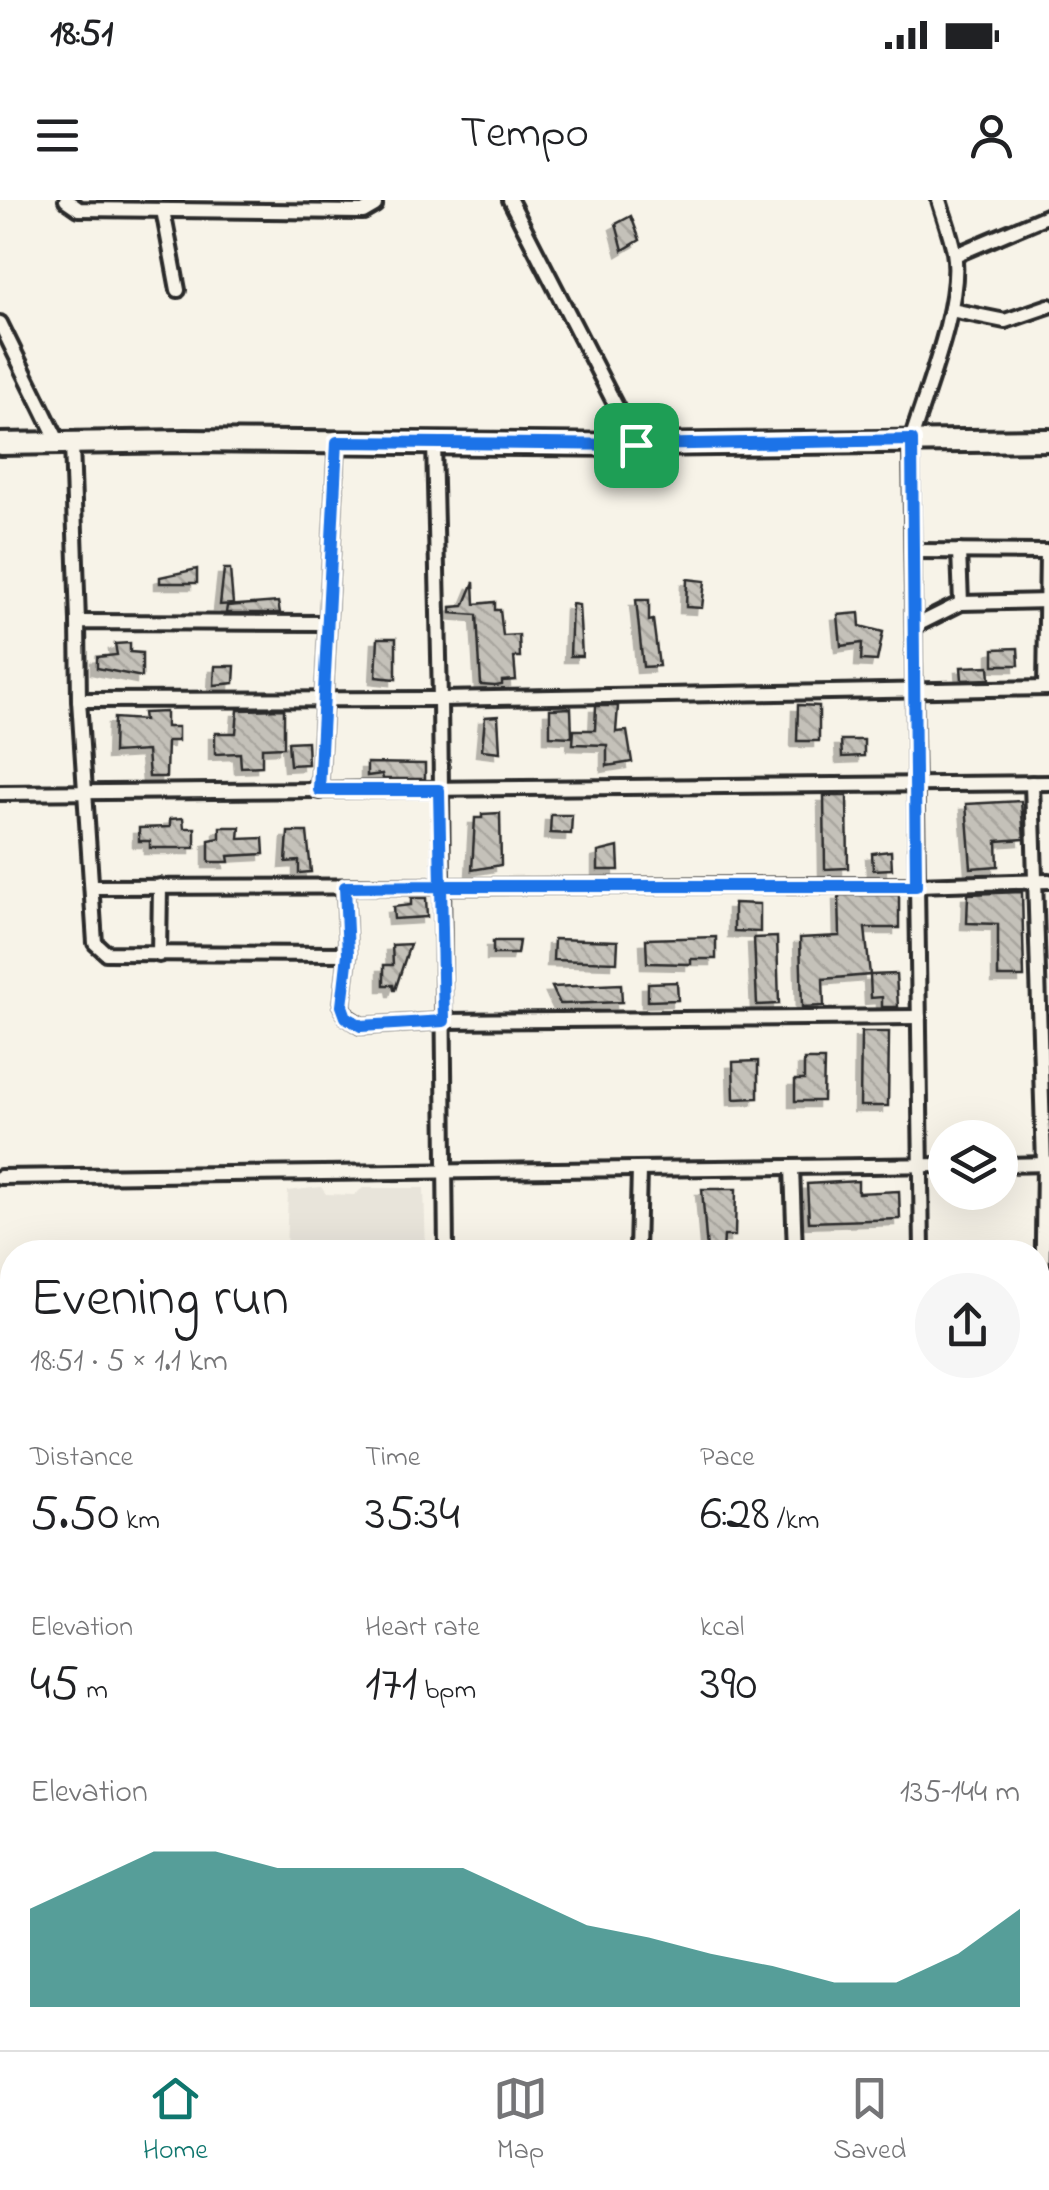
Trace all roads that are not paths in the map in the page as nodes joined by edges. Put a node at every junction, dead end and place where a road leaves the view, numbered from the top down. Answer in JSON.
{"nodes":[{"id":1,"x":66,"y":200,"type":"edge"},
{"id":2,"x":374,"y":200,"type":"edge"},
{"id":3,"x":510,"y":200,"type":"edge"},
{"id":4,"x":939,"y":200,"type":"edge"},
{"id":5,"x":163,"y":210,"type":"junction"},
{"id":6,"x":1049,"y":214,"type":"edge"},
{"id":7,"x":955,"y":255,"type":"junction"},
{"id":8,"x":178,"y":290,"type":"dead end"},
{"id":9,"x":1049,"y":306,"type":"edge"},
{"id":10,"x":950,"y":310,"type":"junction"},
{"id":11,"x":0,"y":323,"type":"edge"},
{"id":12,"x":912,"y":440,"type":"junction"},
{"id":13,"x":1049,"y":440,"type":"edge"},
{"id":14,"x":337,"y":442,"type":"junction"},
{"id":15,"x":434,"y":442,"type":"junction"},
{"id":16,"x":66,"y":443,"type":"junction"},
{"id":17,"x":0,"y":444,"type":"edge"},
{"id":18,"x":636,"y":445,"type":"junction"},
{"id":19,"x":914,"y":552,"type":"junction"},
{"id":20,"x":959,"y":552,"type":"junction"},
{"id":21,"x":1048,"y":552,"type":"edge"},
{"id":22,"x":1048,"y":601,"type":"edge"},
{"id":23,"x":961,"y":603,"type":"junction"},
{"id":24,"x":78,"y":622,"type":"junction"},
{"id":25,"x":327,"y":623,"type":"junction"},
{"id":26,"x":915,"y":626,"type":"junction"},
{"id":27,"x":1047,"y":688,"type":"edge"},
{"id":28,"x":916,"y":690,"type":"junction"},
{"id":29,"x":324,"y":698,"type":"junction"},
{"id":30,"x":440,"y":698,"type":"junction"},
{"id":31,"x":79,"y":700,"type":"junction"},
{"id":32,"x":915,"y":782,"type":"junction"},
{"id":33,"x":1032,"y":783,"type":"junction"},
{"id":34,"x":1049,"y":783,"type":"edge"},
{"id":35,"x":319,"y":790,"type":"junction"},
{"id":36,"x":439,"y":790,"type":"junction"},
{"id":37,"x":0,"y":793,"type":"edge"},
{"id":38,"x":86,"y":793,"type":"junction"},
{"id":39,"x":1042,"y":881,"type":"edge"},
{"id":40,"x":160,"y":886,"type":"junction"},
{"id":41,"x":441,"y":886,"type":"junction"},
{"id":42,"x":916,"y":886,"type":"junction"},
{"id":43,"x":94,"y":887,"type":"junction"},
{"id":44,"x":345,"y":887,"type":"junction"},
{"id":45,"x":1043,"y":928,"type":"edge"},
{"id":46,"x":159,"y":954,"type":"junction"},
{"id":47,"x":348,"y":954,"type":"junction"},
{"id":48,"x":919,"y":1017,"type":"junction"},
{"id":49,"x":444,"y":1021,"type":"junction"},
{"id":50,"x":1046,"y":1164,"type":"edge"},
{"id":51,"x":1018,"y":1165,"type":"edge"},
{"id":52,"x":921,"y":1166,"type":"junction"},
{"id":53,"x":928,"y":1166,"type":"edge"},
{"id":54,"x":792,"y":1167,"type":"junction"},
{"id":55,"x":639,"y":1169,"type":"junction"},
{"id":56,"x":446,"y":1172,"type":"junction"},
{"id":57,"x":0,"y":1178,"type":"edge"},
{"id":58,"x":446,"y":1240,"type":"edge"},
{"id":59,"x":637,"y":1240,"type":"edge"},
{"id":60,"x":795,"y":1240,"type":"edge"},
{"id":61,"x":922,"y":1240,"type":"edge"},
{"id":62,"x":1045,"y":1240,"type":"edge"}],
"edges":[{"from":1,"to":5,"type":"street"},
{"from":2,"to":5,"type":"street"},
{"from":3,"to":18,"type":"street"},
{"from":4,"to":7,"type":"street"},
{"from":5,"to":8,"type":"street"},
{"from":6,"to":7,"type":"street"},
{"from":7,"to":10,"type":"street"},
{"from":9,"to":10,"type":"street"},
{"from":10,"to":12,"type":"street"},
{"from":11,"to":16,"type":"street"},
{"from":12,"to":13,"type":"main road"},
{"from":12,"to":18,"type":"main road"},
{"from":12,"to":19,"type":"street"},
{"from":14,"to":15,"type":"main road"},
{"from":14,"to":16,"type":"main road"},
{"from":14,"to":25,"type":"street"},
{"from":15,"to":18,"type":"main road"},
{"from":15,"to":30,"type":"street"},
{"from":16,"to":17,"type":"main road"},
{"from":16,"to":24,"type":"street"},
{"from":19,"to":20,"type":"street"},
{"from":19,"to":26,"type":"street"},
{"from":20,"to":21,"type":"street"},
{"from":20,"to":23,"type":"street"},
{"from":21,"to":22,"type":"street"},
{"from":22,"to":23,"type":"street"},
{"from":22,"to":27,"type":"street"},
{"from":23,"to":26,"type":"street"},
{"from":24,"to":25,"type":"street"},
{"from":24,"to":31,"type":"street"},
{"from":25,"to":29,"type":"street"},
{"from":26,"to":28,"type":"street"},
{"from":27,"to":28,"type":"street"},
{"from":28,"to":30,"type":"street"},
{"from":28,"to":32,"type":"street"},
{"from":29,"to":30,"type":"street"},
{"from":29,"to":31,"type":"street"},
{"from":29,"to":35,"type":"street"},
{"from":30,"to":36,"type":"street"},
{"from":31,"to":38,"type":"street"},
{"from":32,"to":33,"type":"street"},
{"from":32,"to":36,"type":"street"},
{"from":32,"to":42,"type":"street"},
{"from":33,"to":34,"type":"street"},
{"from":33,"to":39,"type":"street"},
{"from":35,"to":36,"type":"street"},
{"from":35,"to":38,"type":"street"},
{"from":36,"to":41,"type":"street"},
{"from":37,"to":38,"type":"street"},
{"from":38,"to":43,"type":"street"},
{"from":39,"to":42,"type":"street"},
{"from":39,"to":45,"type":"street"},
{"from":40,"to":43,"type":"street"},
{"from":40,"to":44,"type":"street"},
{"from":40,"to":46,"type":"street"},
{"from":41,"to":42,"type":"street"},
{"from":41,"to":44,"type":"street"},
{"from":41,"to":49,"type":"street"},
{"from":42,"to":48,"type":"street"},
{"from":43,"to":46,"type":"street"},
{"from":44,"to":47,"type":"street"},
{"from":45,"to":50,"type":"street"},
{"from":46,"to":47,"type":"street"},
{"from":47,"to":49,"type":"street"},
{"from":48,"to":49,"type":"street"},
{"from":48,"to":52,"type":"street"},
{"from":49,"to":56,"type":"street"},
{"from":50,"to":51,"type":"street"},
{"from":50,"to":62,"type":"street"},
{"from":52,"to":53,"type":"street"},
{"from":52,"to":54,"type":"street"},
{"from":52,"to":61,"type":"street"},
{"from":54,"to":55,"type":"street"},
{"from":54,"to":60,"type":"street"},
{"from":55,"to":56,"type":"street"},
{"from":55,"to":59,"type":"street"},
{"from":56,"to":57,"type":"street"},
{"from":56,"to":58,"type":"street"}]}
